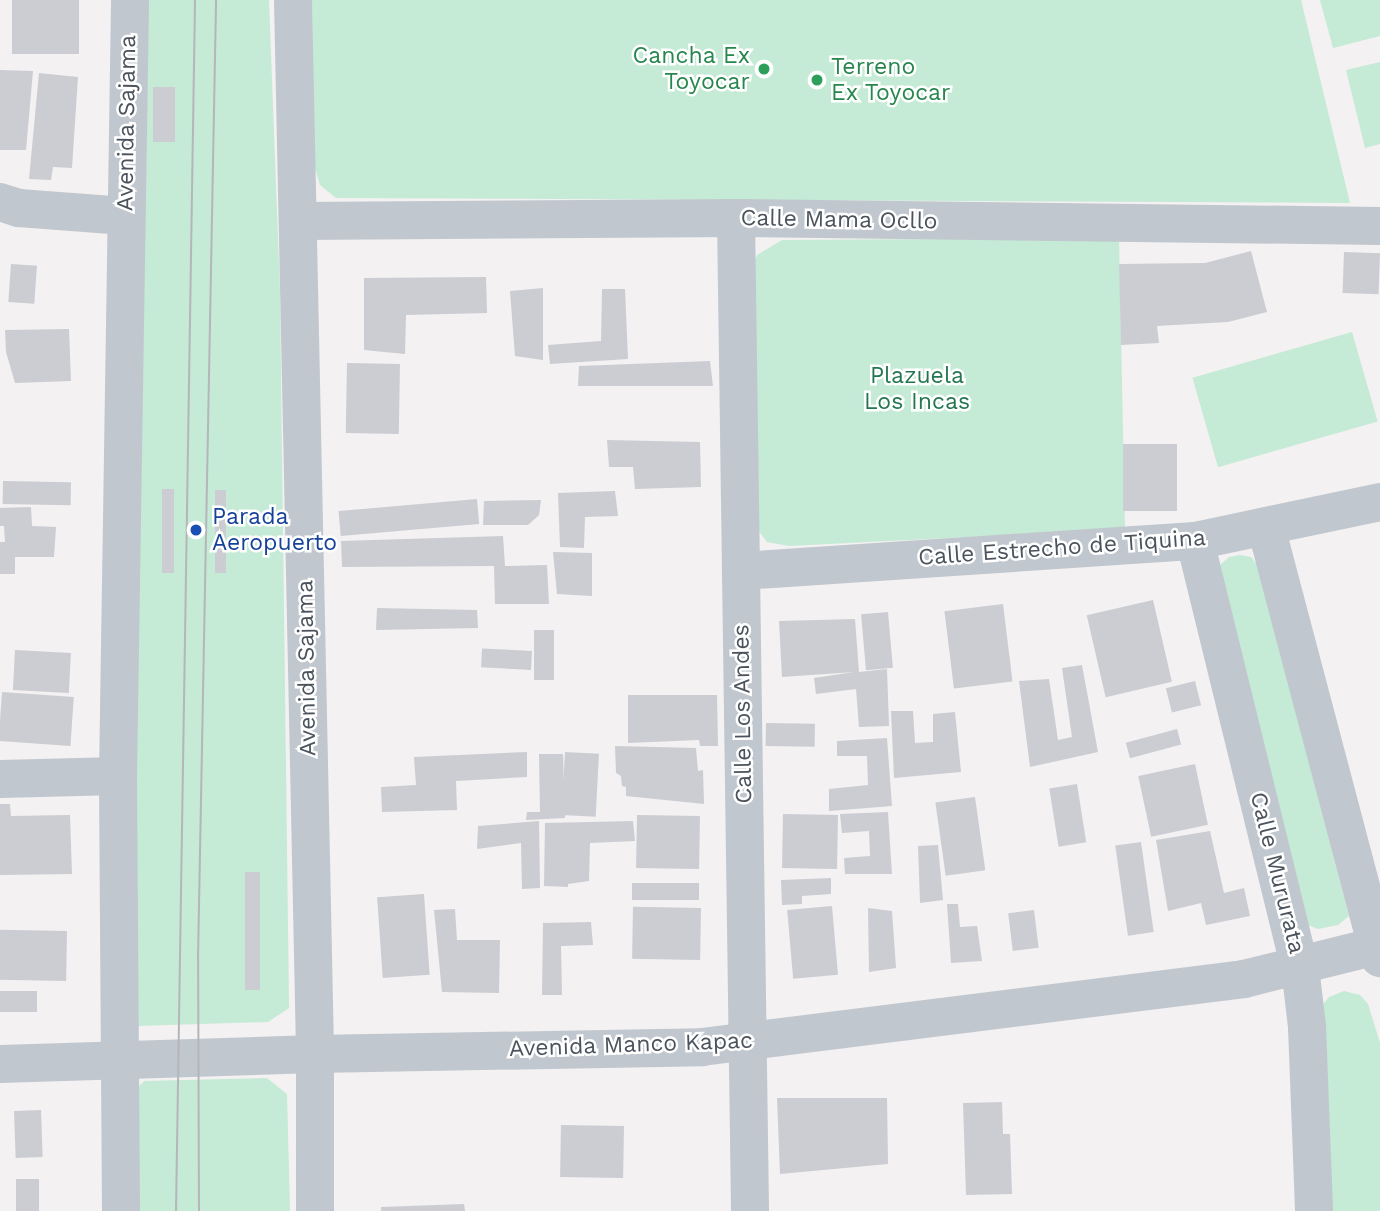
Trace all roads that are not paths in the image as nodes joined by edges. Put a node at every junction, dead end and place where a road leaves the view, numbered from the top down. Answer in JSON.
{"nodes":[{"id":1,"x":130,"y":0,"type":"edge"},
{"id":2,"x":293,"y":0,"type":"edge"},
{"id":3,"x":0,"y":202,"type":"edge"},
{"id":4,"x":125,"y":216,"type":"junction"},
{"id":5,"x":736,"y":218,"type":"junction"},
{"id":6,"x":299,"y":221,"type":"junction"},
{"id":7,"x":1380,"y":226,"type":"edge"},
{"id":8,"x":1380,"y":502,"type":"edge"},
{"id":9,"x":1266,"y":527,"type":"junction"},
{"id":10,"x":1195,"y":541,"type":"junction"},
{"id":11,"x":741,"y":571,"type":"junction"},
{"id":12,"x":118,"y":776,"type":"junction"},
{"id":13,"x":0,"y":779,"type":"edge"},
{"id":14,"x":1379,"y":949,"type":"edge"},
{"id":15,"x":1300,"y":967,"type":"junction"},
{"id":16,"x":747,"y":1042,"type":"junction"},
{"id":17,"x":315,"y":1054,"type":"junction"},
{"id":18,"x":118,"y":1060,"type":"junction"},
{"id":19,"x":0,"y":1064,"type":"edge"},
{"id":20,"x":121,"y":1211,"type":"edge"},
{"id":21,"x":315,"y":1211,"type":"edge"},
{"id":22,"x":750,"y":1211,"type":"edge"},
{"id":23,"x":1314,"y":1211,"type":"edge"}],
"edges":[{"from":1,"to":4,"type":"street","name":"Avenida Sajama"},
{"from":2,"to":6,"type":"street","name":"Avenida Sajama"},
{"from":3,"to":4,"type":"street"},
{"from":4,"to":12,"type":"street","name":"Avenida Sajama"},
{"from":5,"to":6,"type":"street","name":"Calle Mama Ocllo"},
{"from":5,"to":7,"type":"street","name":"Calle Mama Ocllo"},
{"from":5,"to":11,"type":"street","name":"Calle Los Andes"},
{"from":6,"to":17,"type":"street","name":"Avenida Sajama"},
{"from":8,"to":9,"type":"street","name":"Calle Estrecho de Tiquina"},
{"from":9,"to":10,"type":"street","name":"Calle Estrecho de Tiquina"},
{"from":9,"to":14,"type":"street"},
{"from":10,"to":11,"type":"street","name":"Calle Estrecho de Tiquina"},
{"from":10,"to":15,"type":"street","name":"Calle Mururata"},
{"from":11,"to":16,"type":"street","name":"Calle Los Andes"},
{"from":12,"to":13,"type":"street"},
{"from":12,"to":18,"type":"street","name":"Avenida Sajama"},
{"from":14,"to":15,"type":"street","name":"Avenida Manco Kapac"},
{"from":15,"to":16,"type":"street","name":"Avenida Manco Kapac"},
{"from":15,"to":23,"type":"street","name":"Calle Mururata"},
{"from":16,"to":17,"type":"street","name":"Avenida Manco Kapac"},
{"from":16,"to":22,"type":"street","name":"Calle Los Andes"},
{"from":17,"to":18,"type":"street","name":"Avenida Manco Kapac"},
{"from":17,"to":21,"type":"street","name":"Avenida Sajama"},
{"from":18,"to":19,"type":"street","name":"Avenida Manco Kapac"},
{"from":18,"to":20,"type":"street","name":"Avenida Sajama"}]}
